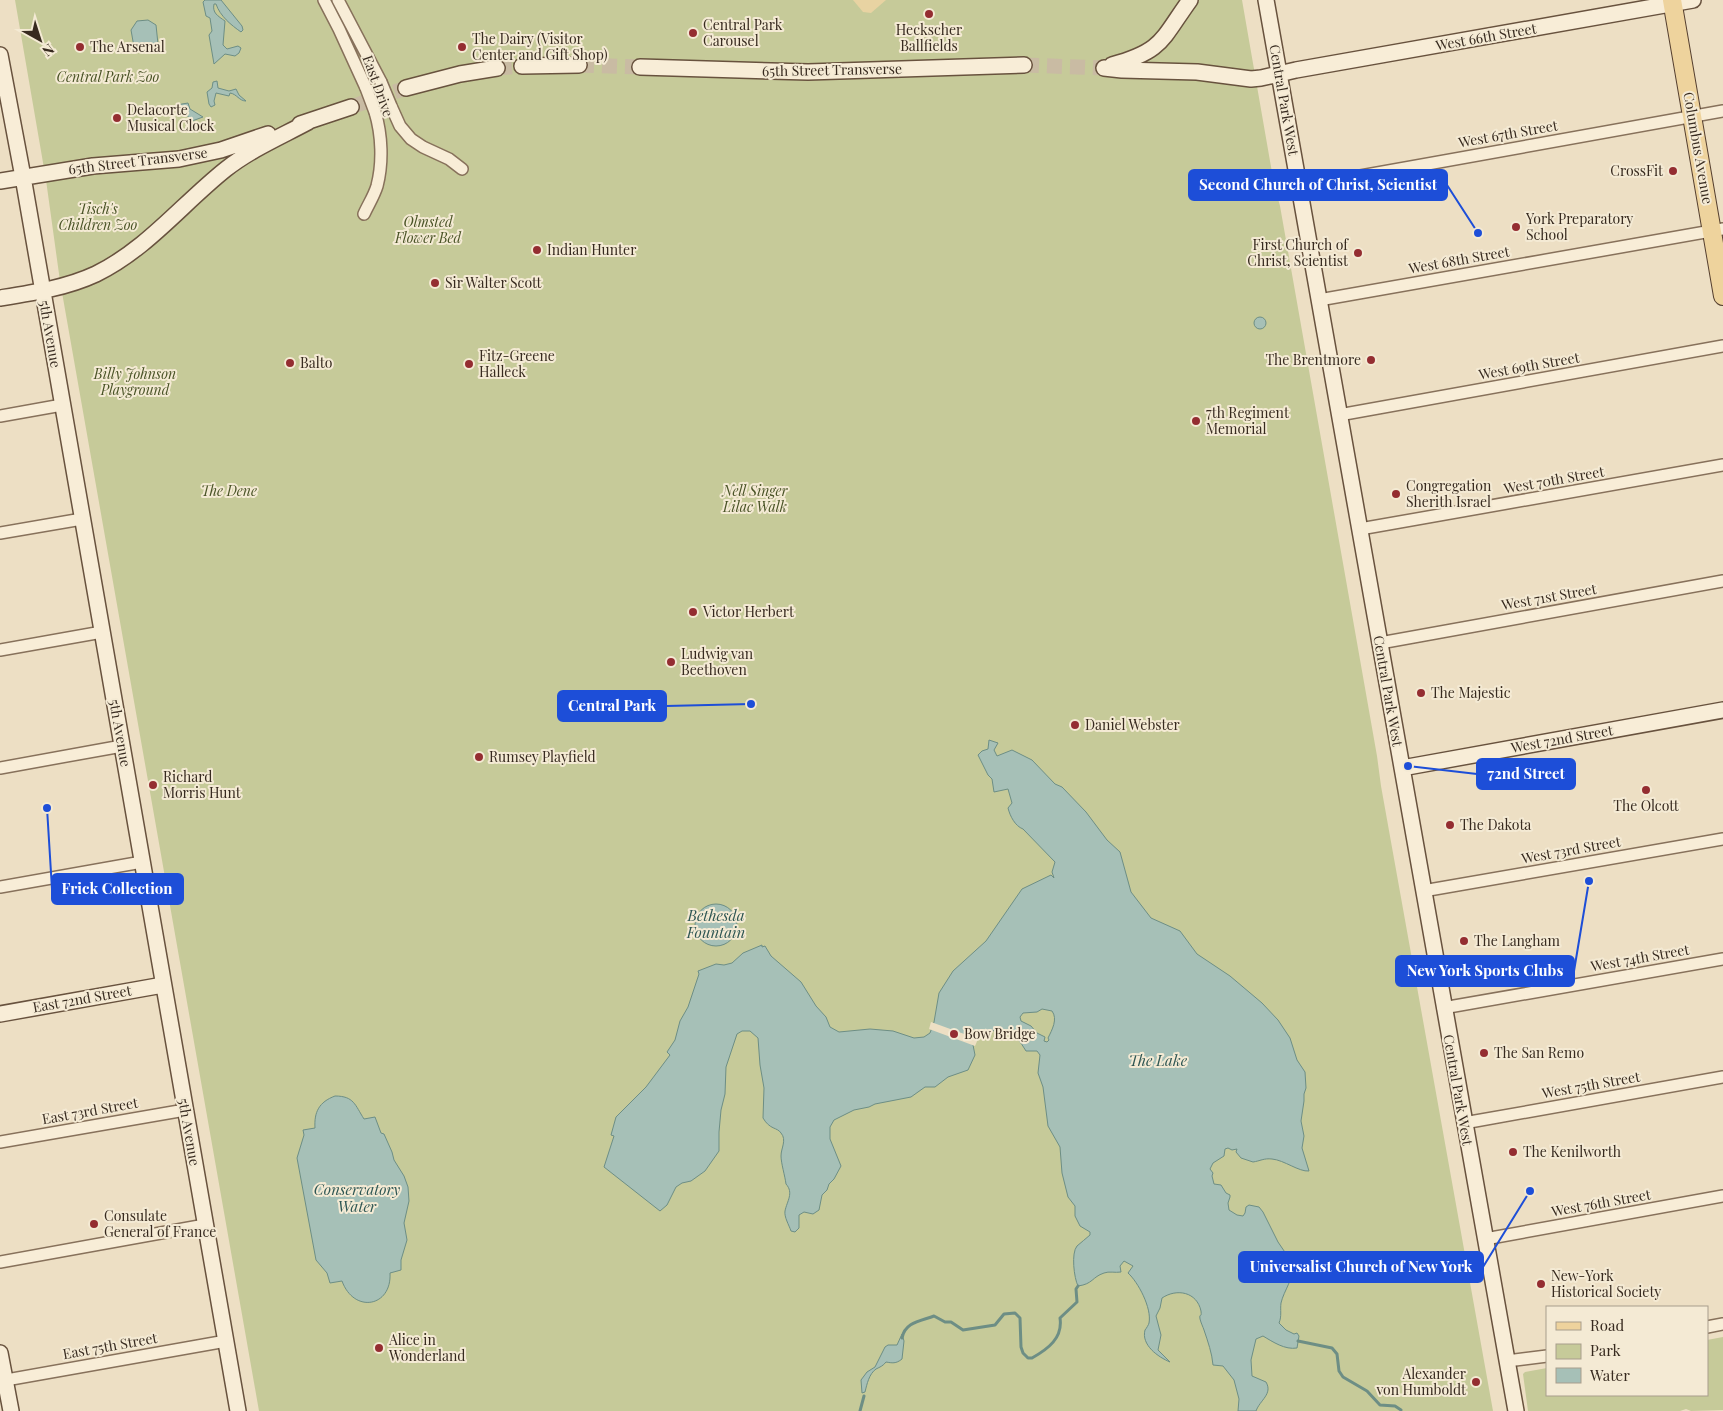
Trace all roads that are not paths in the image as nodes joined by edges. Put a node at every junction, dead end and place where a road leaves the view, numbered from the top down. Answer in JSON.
{"nodes":[{"id":1,"x":324,"y":0,"type":"edge"},
{"id":2,"x":338,"y":0,"type":"edge"},
{"id":3,"x":1190,"y":0,"type":"edge"},
{"id":4,"x":1266,"y":0,"type":"edge"},
{"id":5,"x":1693,"y":0,"type":"edge"},
{"id":6,"x":1672,"y":2,"type":"edge"},
{"id":7,"x":0,"y":60,"type":"edge"},
{"id":8,"x":579,"y":65,"type":"tunnel mouth"},
{"id":9,"x":1024,"y":65,"type":"tunnel mouth"},
{"id":10,"x":522,"y":66,"type":"tunnel mouth"},
{"id":11,"x":640,"y":67,"type":"tunnel mouth"},
{"id":12,"x":497,"y":68,"type":"tunnel mouth"},
{"id":13,"x":1279,"y":74,"type":"junction"},
{"id":14,"x":406,"y":88,"type":"tunnel mouth"},
{"id":15,"x":352,"y":107,"type":"tunnel mouth"},
{"id":16,"x":1723,"y":111,"type":"edge"},
{"id":17,"x":1693,"y":116,"type":"junction"},
{"id":18,"x":308,"y":122,"type":"junction"},
{"id":19,"x":462,"y":169,"type":"dead end"},
{"id":20,"x":23,"y":176,"type":"junction"},
{"id":21,"x":0,"y":181,"type":"edge"},
{"id":22,"x":1299,"y":187,"type":"junction"},
{"id":23,"x":364,"y":214,"type":"dead end"},
{"id":24,"x":1718,"y":229,"type":"edge"},
{"id":25,"x":42,"y":290,"type":"junction"},
{"id":26,"x":1723,"y":296,"type":"edge"},
{"id":27,"x":0,"y":298,"type":"edge"},
{"id":28,"x":1319,"y":300,"type":"junction"},
{"id":29,"x":1723,"y":346,"type":"edge"},
{"id":30,"x":62,"y":404,"type":"junction"},
{"id":31,"x":1339,"y":415,"type":"junction"},
{"id":32,"x":0,"y":416,"type":"edge"},
{"id":33,"x":1723,"y":465,"type":"edge"},
{"id":34,"x":82,"y":519,"type":"junction"},
{"id":35,"x":1360,"y":529,"type":"junction"},
{"id":36,"x":0,"y":533,"type":"edge"},
{"id":37,"x":1723,"y":581,"type":"edge"},
{"id":38,"x":102,"y":632,"type":"junction"},
{"id":39,"x":1380,"y":643,"type":"junction"},
{"id":40,"x":0,"y":650,"type":"edge"},
{"id":41,"x":1723,"y":710,"type":"edge"},
{"id":42,"x":122,"y":746,"type":"junction"},
{"id":43,"x":0,"y":768,"type":"edge"},
{"id":44,"x":1402,"y":768,"type":"junction"},
{"id":45,"x":1723,"y":839,"type":"edge"},
{"id":46,"x":142,"y":862,"type":"junction"},
{"id":47,"x":0,"y":887,"type":"edge"},
{"id":48,"x":1423,"y":891,"type":"junction"},
{"id":49,"x":1723,"y":959,"type":"edge"},
{"id":50,"x":163,"y":985,"type":"junction"},
{"id":51,"x":1443,"y":1008,"type":"junction"},
{"id":52,"x":0,"y":1014,"type":"edge"},
{"id":53,"x":1723,"y":1077,"type":"edge"},
{"id":54,"x":185,"y":1110,"type":"junction"},
{"id":55,"x":1464,"y":1123,"type":"junction"},
{"id":56,"x":0,"y":1142,"type":"edge"},
{"id":57,"x":1723,"y":1196,"type":"edge"},
{"id":58,"x":206,"y":1225,"type":"junction"},
{"id":59,"x":1485,"y":1239,"type":"junction"},
{"id":60,"x":0,"y":1262,"type":"edge"},
{"id":61,"x":1723,"y":1324,"type":"edge"},
{"id":62,"x":1708,"y":1327,"type":"edge"},
{"id":63,"x":226,"y":1340,"type":"junction"},
{"id":64,"x":0,"y":1353,"type":"edge"},
{"id":65,"x":1546,"y":1356,"type":"edge"},
{"id":66,"x":1507,"y":1361,"type":"junction"},
{"id":67,"x":2,"y":1380,"type":"edge"},
{"id":68,"x":11,"y":1411,"type":"edge"},
{"id":69,"x":238,"y":1411,"type":"edge"},
{"id":70,"x":1516,"y":1411,"type":"edge"}],
"edges":[{"from":1,"to":23,"type":"street","name":"East Drive","bridge":true},
{"from":2,"to":19,"type":"street","bridge":true},
{"from":3,"to":13,"type":"main road"},
{"from":4,"to":13,"type":"main road","name":"Central Park West"},
{"from":5,"to":6,"type":"main road","name":"West 66th Street"},
{"from":6,"to":13,"type":"main road","name":"West 66th Street"},
{"from":6,"to":17,"type":"main road","name":"Columbus Avenue"},
{"from":7,"to":20,"type":"main road","name":"5th Avenue"},
{"from":8,"to":10,"type":"main road"},
{"from":9,"to":11,"type":"main road","name":"65th Street Transverse"},
{"from":12,"to":14,"type":"main road"},
{"from":13,"to":22,"type":"main road","name":"Central Park West"},
{"from":15,"to":18,"type":"main road","name":"65th Street Transverse"},
{"from":16,"to":17,"type":"street","name":"West 67th Street"},
{"from":17,"to":22,"type":"street","name":"West 67th Street"},
{"from":17,"to":24,"type":"main road","name":"Columbus Avenue"},
{"from":18,"to":20,"type":"main road","name":"65th Street Transverse"},
{"from":18,"to":25,"type":"main road","name":"65th Street Transverse"},
{"from":20,"to":21,"type":"main road","name":"65th Street Transverse"},
{"from":20,"to":25,"type":"main road","name":"5th Avenue"},
{"from":22,"to":28,"type":"main road","name":"Central Park West"},
{"from":24,"to":26,"type":"main road","name":"Columbus Avenue"},
{"from":24,"to":28,"type":"street","name":"West 68th Street"},
{"from":25,"to":27,"type":"main road","name":"65th Street Transverse"},
{"from":25,"to":30,"type":"main road","name":"5th Avenue"},
{"from":28,"to":31,"type":"main road","name":"Central Park West"},
{"from":29,"to":31,"type":"street","name":"West 69th Street"},
{"from":30,"to":32,"type":"street"},
{"from":30,"to":34,"type":"main road","name":"5th Avenue"},
{"from":31,"to":35,"type":"main road","name":"Central Park West"},
{"from":33,"to":35,"type":"street","name":"West 70th Street"},
{"from":34,"to":36,"type":"street"},
{"from":34,"to":38,"type":"main road","name":"5th Avenue"},
{"from":35,"to":39,"type":"main road","name":"Central Park West"},
{"from":37,"to":39,"type":"street","name":"West 71st Street"},
{"from":38,"to":40,"type":"street"},
{"from":38,"to":42,"type":"main road","name":"5th Avenue"},
{"from":39,"to":44,"type":"main road","name":"Central Park West"},
{"from":41,"to":44,"type":"main road","name":"West 72nd Street"},
{"from":42,"to":43,"type":"street"},
{"from":42,"to":46,"type":"main road","name":"5th Avenue"},
{"from":44,"to":48,"type":"main road","name":"Central Park West"},
{"from":45,"to":48,"type":"street","name":"West 73rd Street"},
{"from":46,"to":47,"type":"street"},
{"from":46,"to":50,"type":"main road","name":"5th Avenue"},
{"from":48,"to":51,"type":"main road","name":"Central Park West"},
{"from":49,"to":51,"type":"street","name":"West 74th Street"},
{"from":50,"to":52,"type":"main road","name":"East 72nd Street"},
{"from":50,"to":54,"type":"main road","name":"5th Avenue"},
{"from":51,"to":55,"type":"main road","name":"Central Park West"},
{"from":53,"to":55,"type":"street","name":"West 75th Street"},
{"from":54,"to":56,"type":"street","name":"East 73rd Street"},
{"from":54,"to":58,"type":"main road","name":"5th Avenue"},
{"from":55,"to":59,"type":"main road","name":"Central Park West"},
{"from":57,"to":59,"type":"street","name":"West 76th Street"},
{"from":58,"to":60,"type":"street"},
{"from":58,"to":63,"type":"main road","name":"5th Avenue"},
{"from":59,"to":66,"type":"main road","name":"Central Park West"},
{"from":61,"to":62,"type":"street"},
{"from":63,"to":67,"type":"street","name":"East 75th Street"},
{"from":63,"to":69,"type":"main road","name":"5th Avenue"},
{"from":64,"to":67,"type":"main road"},
{"from":65,"to":66,"type":"street"},
{"from":66,"to":70,"type":"main road","name":"Central Park West"},
{"from":67,"to":68,"type":"main road"}]}
